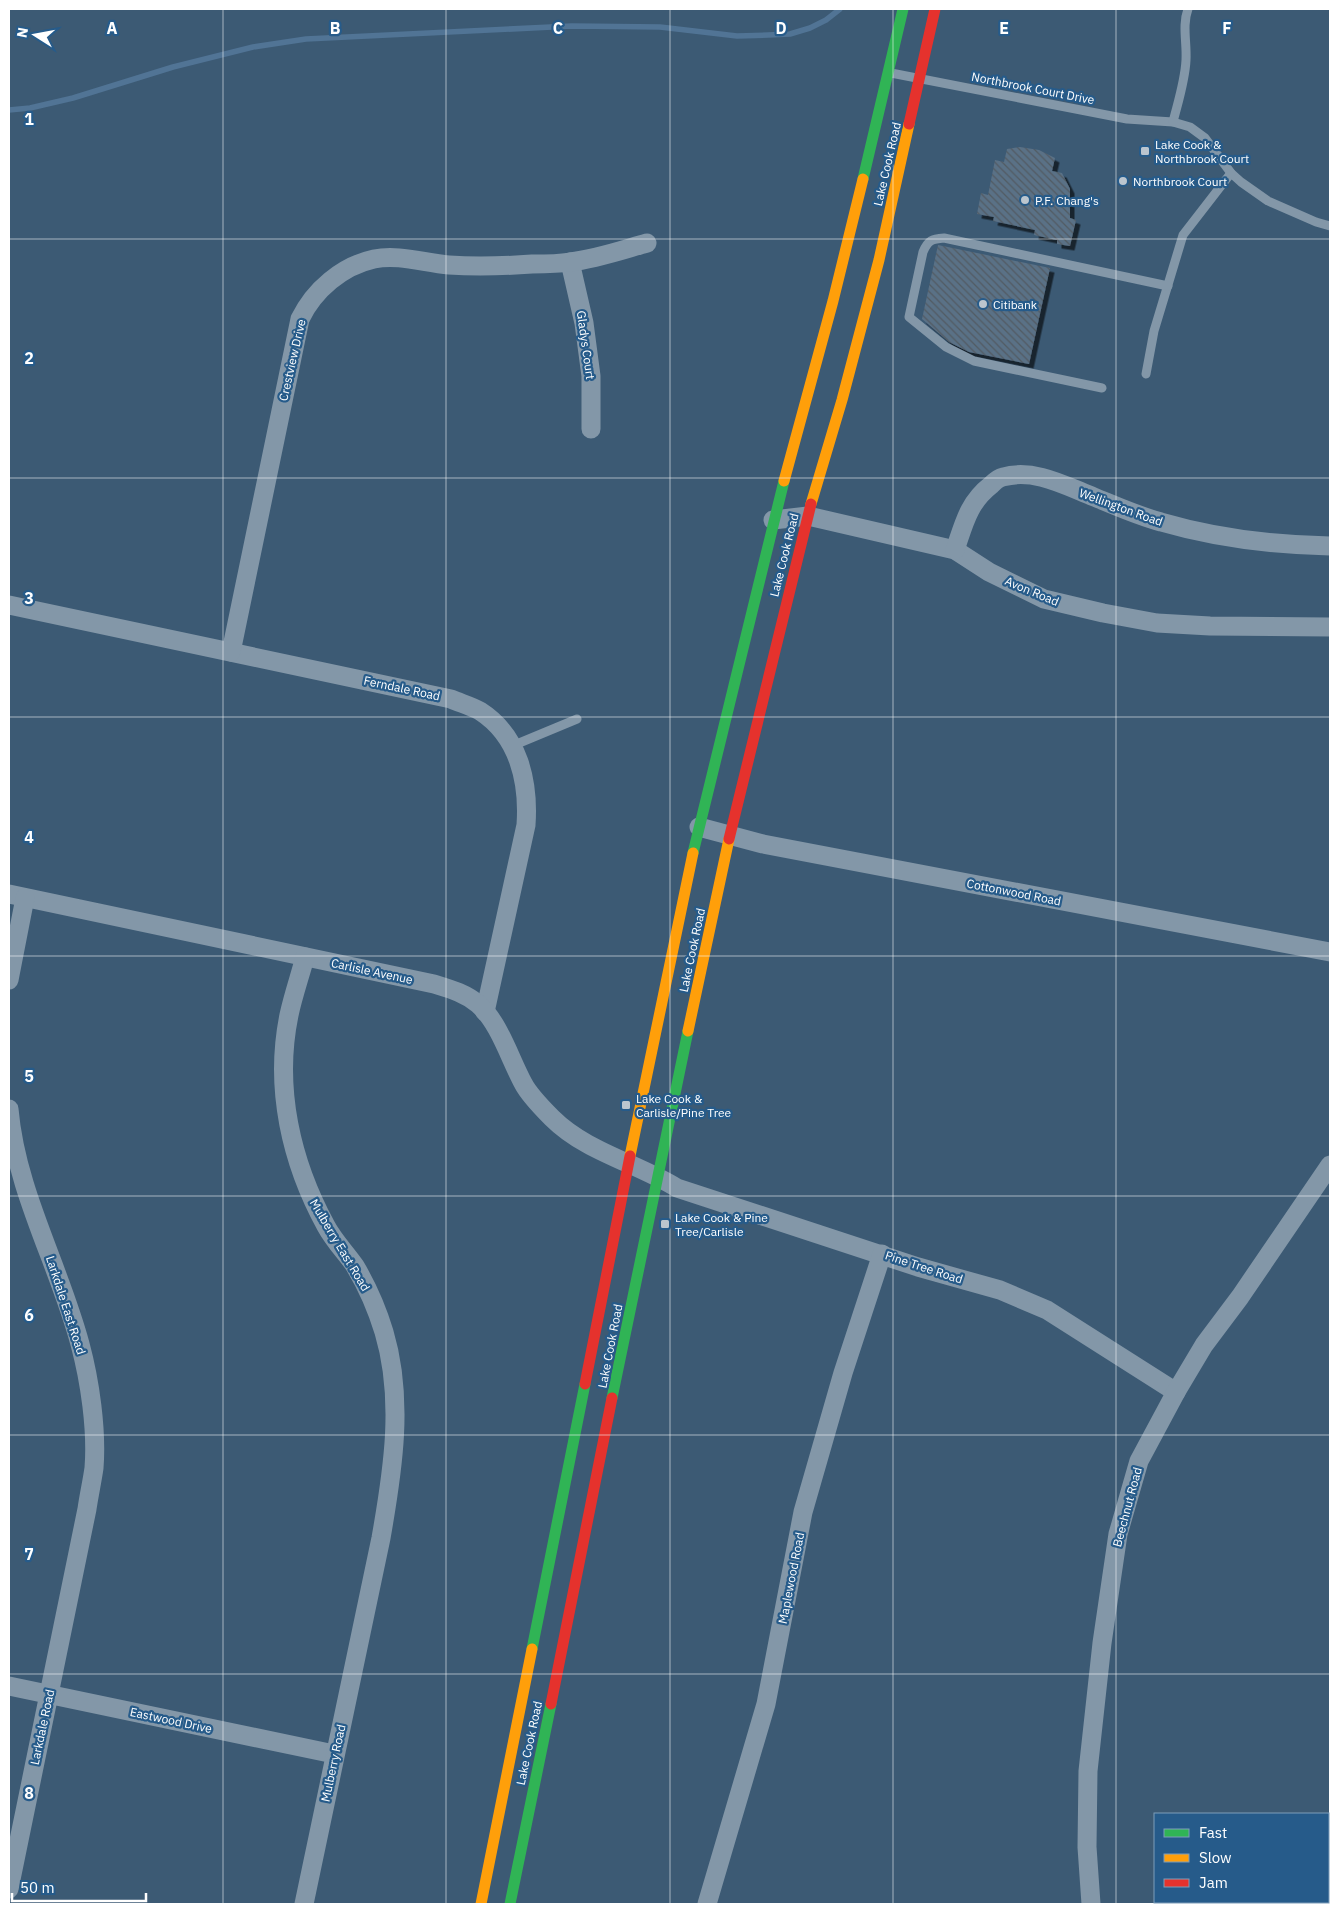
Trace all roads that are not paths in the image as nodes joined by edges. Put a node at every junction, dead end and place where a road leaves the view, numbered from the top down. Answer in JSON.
{"nodes":[{"id":1,"x":902,"y":9,"type":"edge"},
{"id":2,"x":935,"y":9,"type":"edge"},
{"id":3,"x":1188,"y":9,"type":"edge"},
{"id":4,"x":890,"y":72,"type":"junction"},
{"id":5,"x":920,"y":78,"type":"junction"},
{"id":6,"x":1173,"y":122,"type":"junction"},
{"id":7,"x":1231,"y":173,"type":"junction"},
{"id":8,"x":1330,"y":226,"type":"edge"},
{"id":9,"x":647,"y":243,"type":"dead end"},
{"id":10,"x":570,"y":262,"type":"junction"},
{"id":11,"x":1168,"y":286,"type":"junction"},
{"id":12,"x":1146,"y":374,"type":"dead end"},
{"id":13,"x":1102,"y":388,"type":"dead end"},
{"id":14,"x":591,"y":429,"type":"dead end"},
{"id":15,"x":808,"y":516,"type":"junction"},
{"id":16,"x":773,"y":520,"type":"junction"},
{"id":17,"x":1330,"y":546,"type":"edge"},
{"id":18,"x":955,"y":550,"type":"junction"},
{"id":19,"x":9,"y":605,"type":"edge"},
{"id":20,"x":1330,"y":627,"type":"edge"},
{"id":21,"x":231,"y":652,"type":"junction"},
{"id":22,"x":577,"y":719,"type":"dead end"},
{"id":23,"x":511,"y":746,"type":"junction"},
{"id":24,"x":699,"y":828,"type":"junction"},
{"id":25,"x":730,"y":835,"type":"junction"},
{"id":26,"x":17,"y":896,"type":"edge"},
{"id":27,"x":1330,"y":952,"type":"edge"},
{"id":28,"x":305,"y":957,"type":"junction"},
{"id":29,"x":9,"y":980,"type":"edge"},
{"id":30,"x":485,"y":1012,"type":"junction"},
{"id":31,"x":9,"y":1108,"type":"edge"},
{"id":32,"x":629,"y":1163,"type":"junction"},
{"id":33,"x":1330,"y":1164,"type":"edge"},
{"id":34,"x":658,"y":1176,"type":"junction"},
{"id":35,"x":882,"y":1254,"type":"junction"},
{"id":36,"x":1176,"y":1392,"type":"junction"},
{"id":37,"x":76,"y":1565,"type":"joint"},
{"id":38,"x":363,"y":1622,"type":"joint"},
{"id":39,"x":9,"y":1686,"type":"edge"},
{"id":40,"x":49,"y":1694,"type":"junction"},
{"id":41,"x":334,"y":1754,"type":"junction"},
{"id":42,"x":9,"y":1888,"type":"edge"},
{"id":43,"x":304,"y":1904,"type":"edge"},
{"id":44,"x":481,"y":1904,"type":"edge"},
{"id":45,"x":510,"y":1904,"type":"edge"},
{"id":46,"x":707,"y":1904,"type":"edge"},
{"id":47,"x":1091,"y":1904,"type":"edge"}],
"edges":[{"from":1,"to":4,"type":"main road","name":"Lake Cook Road"},
{"from":2,"to":5,"type":"main road","name":"Lake Cook Road"},
{"from":3,"to":6,"type":"lane"},
{"from":4,"to":5,"type":"lane","name":"Northbrook Court Drive"},
{"from":4,"to":16,"type":"main road","name":"Lake Cook Road"},
{"from":5,"to":6,"type":"lane","name":"Northbrook Court Drive"},
{"from":5,"to":15,"type":"main road","name":"Lake Cook Road"},
{"from":6,"to":7,"type":"lane","name":"Northbrook Court Drive"},
{"from":7,"to":8,"type":"lane","name":"Northbrook Court Drive"},
{"from":7,"to":11,"type":"lane"},
{"from":9,"to":10,"type":"street","name":"Crestview Drive"},
{"from":10,"to":14,"type":"street","name":"Gladys Court"},
{"from":10,"to":21,"type":"street","name":"Crestview Drive"},
{"from":11,"to":12,"type":"lane"},
{"from":11,"to":13,"type":"lane"},
{"from":15,"to":16,"type":"street","name":"Avon Road"},
{"from":15,"to":18,"type":"street","name":"Avon Road"},
{"from":15,"to":25,"type":"main road","name":"Lake Cook Road"},
{"from":16,"to":24,"type":"main road","name":"Lake Cook Road"},
{"from":17,"to":18,"type":"street","name":"Wellington Road"},
{"from":18,"to":20,"type":"street","name":"Avon Road"},
{"from":19,"to":21,"type":"street","name":"Ferndale Road"},
{"from":21,"to":23,"type":"street","name":"Ferndale Road"},
{"from":22,"to":23,"type":"lane"},
{"from":23,"to":30,"type":"street","name":"Ferndale Road"},
{"from":24,"to":25,"type":"street","name":"Cottonwood Road"},
{"from":24,"to":32,"type":"main road","name":"Lake Cook Road"},
{"from":25,"to":27,"type":"street","name":"Cottonwood Road"},
{"from":25,"to":34,"type":"main road","name":"Lake Cook Road"},
{"from":26,"to":28,"type":"street","name":"Carlisle Avenue"},
{"from":26,"to":29,"type":"street"},
{"from":28,"to":30,"type":"street","name":"Carlisle Avenue"},
{"from":28,"to":38,"type":"street","name":"Mulberry East Road"},
{"from":30,"to":32,"type":"street","name":"Carlisle Avenue"},
{"from":31,"to":37,"type":"street","name":"Larkdale East Road"},
{"from":32,"to":34,"type":"street","name":"Carlisle Avenue"},
{"from":32,"to":44,"type":"main road","name":"Lake Cook Road"},
{"from":33,"to":36,"type":"street","name":"Beechnut Road"},
{"from":34,"to":35,"type":"street","name":"Pine Tree Road"},
{"from":34,"to":45,"type":"main road","name":"Lake Cook Road"},
{"from":35,"to":36,"type":"street","name":"Pine Tree Road"},
{"from":35,"to":46,"type":"street","name":"Maplewood Road"},
{"from":36,"to":47,"type":"street","name":"Beechnut Road"},
{"from":37,"to":40,"type":"street","name":"Larkdale Road"},
{"from":38,"to":41,"type":"street","name":"Mulberry Road"},
{"from":39,"to":40,"type":"street","name":"Eastwood Drive"},
{"from":40,"to":41,"type":"street","name":"Eastwood Drive"},
{"from":40,"to":42,"type":"street","name":"Larkdale Road"},
{"from":41,"to":43,"type":"street","name":"Mulberry Road"}]}
